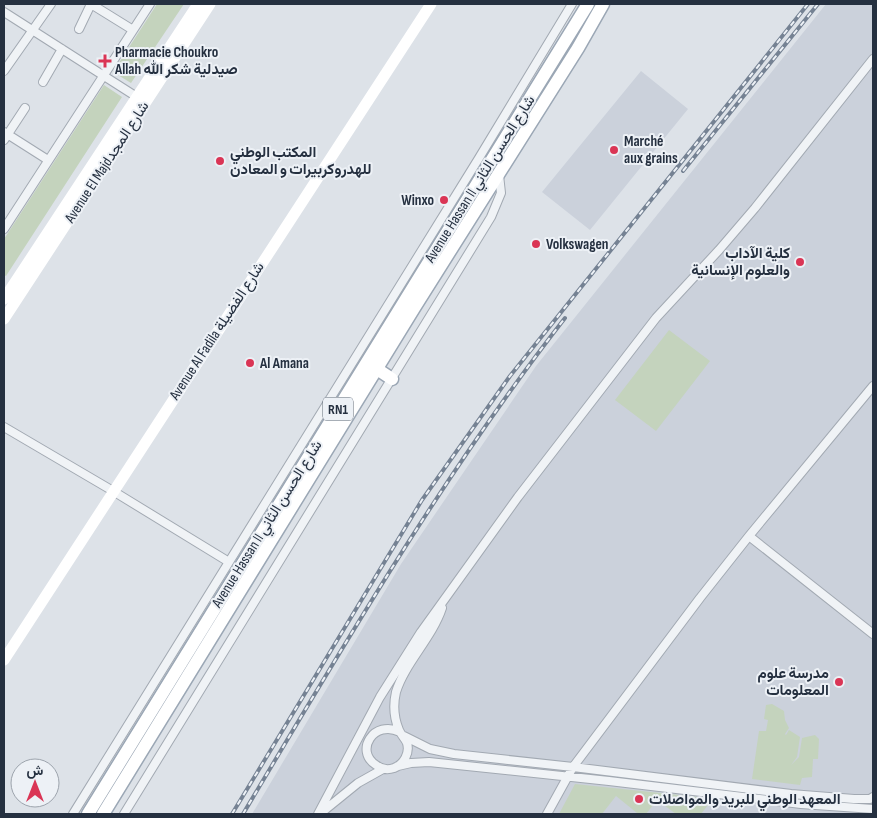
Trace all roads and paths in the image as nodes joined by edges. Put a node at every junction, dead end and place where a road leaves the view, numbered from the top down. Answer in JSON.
{"nodes":[{"id":1,"x":51,"y":4,"type":"edge"},
{"id":2,"x":91,"y":4,"type":"edge"},
{"id":3,"x":150,"y":4,"type":"edge"},
{"id":4,"x":198,"y":4,"type":"edge"},
{"id":5,"x":210,"y":4,"type":"edge"},
{"id":6,"x":431,"y":4,"type":"edge"},
{"id":7,"x":571,"y":4,"type":"edge"},
{"id":8,"x":588,"y":4,"type":"edge"},
{"id":9,"x":603,"y":4,"type":"edge"},
{"id":10,"x":102,"y":7,"type":"edge"},
{"id":11,"x":4,"y":12,"type":"edge"},
{"id":12,"x":79,"y":29,"type":"dead end"},
{"id":13,"x":32,"y":30,"type":"junction"},
{"id":14,"x":133,"y":30,"type":"junction"},
{"id":15,"x":62,"y":49,"type":"junction"},
{"id":16,"x":873,"y":59,"type":"edge"},
{"id":17,"x":4,"y":71,"type":"edge"},
{"id":18,"x":103,"y":76,"type":"junction"},
{"id":19,"x":43,"y":82,"type":"dead end"},
{"id":20,"x":141,"y":100,"type":"junction"},
{"id":21,"x":25,"y":108,"type":"dead end"},
{"id":22,"x":5,"y":135,"type":"edge"},
{"id":23,"x":48,"y":160,"type":"junction"},
{"id":24,"x":484,"y":161,"type":"junction"},
{"id":25,"x":499,"y":175,"type":"junction"},
{"id":26,"x":450,"y":217,"type":"junction"},
{"id":27,"x":4,"y":229,"type":"edge"},
{"id":28,"x":12,"y":289,"type":"edge"},
{"id":29,"x":4,"y":299,"type":"edge"},
{"id":30,"x":4,"y":319,"type":"edge"},
{"id":31,"x":377,"y":369,"type":"junction"},
{"id":32,"x":392,"y":378,"type":"junction"},
{"id":33,"x":873,"y":386,"type":"edge"},
{"id":34,"x":4,"y":427,"type":"edge"},
{"id":35,"x":113,"y":491,"type":"junction"},
{"id":36,"x":749,"y":536,"type":"junction"},
{"id":37,"x":229,"y":562,"type":"junction"},
{"id":38,"x":443,"y":604,"type":"junction"},
{"id":39,"x":198,"y":624,"type":"junction"},
{"id":40,"x":873,"y":634,"type":"edge"},
{"id":41,"x":4,"y":660,"type":"edge"},
{"id":42,"x":402,"y":734,"type":"junction"},
{"id":43,"x":359,"y":737,"type":"junction"},
{"id":44,"x":368,"y":742,"type":"junction"},
{"id":45,"x":115,"y":759,"type":"junction"},
{"id":46,"x":398,"y":766,"type":"junction"},
{"id":47,"x":574,"y":767,"type":"junction"},
{"id":48,"x":383,"y":769,"type":"junction"},
{"id":49,"x":643,"y":776,"type":"junction"},
{"id":50,"x":567,"y":777,"type":"junction"},
{"id":51,"x":709,"y":784,"type":"junction"},
{"id":52,"x":641,"y":785,"type":"junction"},
{"id":53,"x":708,"y":793,"type":"junction"},
{"id":54,"x":872,"y":798,"type":"edge"},
{"id":55,"x":872,"y":809,"type":"edge"},
{"id":56,"x":73,"y":814,"type":"edge"},
{"id":57,"x":88,"y":814,"type":"edge"},
{"id":58,"x":103,"y":814,"type":"edge"},
{"id":59,"x":124,"y":814,"type":"edge"},
{"id":60,"x":319,"y":814,"type":"edge"},
{"id":61,"x":547,"y":814,"type":"edge"}],
"edges":[{"from":1,"to":13,"type":"street"},
{"from":2,"to":10,"type":"street"},
{"from":2,"to":12,"type":"street"},
{"from":3,"to":14,"type":"street"},
{"from":4,"to":20,"type":"street","name":"Avenue El Majdشارع المجد"},
{"from":5,"to":20,"type":"street","name":"Avenue El Majdشارع المجد"},
{"from":6,"to":35,"type":"street","name":"Avenue Al Fadila شارع الفضيلة"},
{"from":7,"to":24,"type":"street"},
{"from":8,"to":24,"type":"main road","name":"Avenue Hassan II شارع الحسن الثاني","number":"RN1"},
{"from":9,"to":25,"type":"main road","name":"Avenue Hassan II شارع الحسن الثاني","number":"RN1"},
{"from":10,"to":14,"type":"street"},
{"from":11,"to":13,"type":"street"},
{"from":13,"to":15,"type":"street"},
{"from":13,"to":17,"type":"street"},
{"from":14,"to":18,"type":"street"},
{"from":15,"to":18,"type":"street"},
{"from":15,"to":19,"type":"street"},
{"from":16,"to":38,"type":"street"},
{"from":18,"to":20,"type":"street"},
{"from":18,"to":23,"type":"street"},
{"from":20,"to":28,"type":"street","name":"Avenue El Majdشارع المجد"},
{"from":21,"to":22,"type":"street"},
{"from":22,"to":23,"type":"street"},
{"from":23,"to":27,"type":"street"},
{"from":24,"to":26,"type":"main road","name":"Avenue Hassan II شارع الحسن الثاني","number":"RN1"},
{"from":25,"to":31,"type":"main road","name":"Avenue Hassan II شارع الحسن الثاني","number":"RN1"},
{"from":25,"to":32,"type":"street"},
{"from":26,"to":37,"type":"street"},
{"from":26,"to":39,"type":"main road","name":"Avenue Hassan II شارع الحسن الثاني","number":"RN1"},
{"from":28,"to":29,"type":"street","name":"Avenue El Majdشارع المجد"},
{"from":28,"to":30,"type":"street","name":"Avenue El Majdشارع المجد"},
{"from":31,"to":32,"type":"main road"},
{"from":31,"to":58,"type":"main road","name":"Avenue Hassan II شارع الحسن الثاني","number":"RN1"},
{"from":32,"to":59,"type":"street"},
{"from":33,"to":36,"type":"street"},
{"from":34,"to":35,"type":"street"},
{"from":35,"to":37,"type":"street"},
{"from":35,"to":41,"type":"street","name":"Avenue Al Fadila شارع الفضيلة"},
{"from":36,"to":40,"type":"street"},
{"from":36,"to":47,"type":"street"},
{"from":37,"to":39,"type":"street"},
{"from":38,"to":42,"type":"street"},
{"from":38,"to":43,"type":"street"},
{"from":39,"to":45,"type":"main road","name":"Avenue Hassan II شارع الحسن الثاني","number":"RN1"},
{"from":42,"to":44,"type":"street"},
{"from":42,"to":46,"type":"street"},
{"from":42,"to":47,"type":"street"},
{"from":43,"to":44,"type":"street"},
{"from":43,"to":60,"type":"street"},
{"from":44,"to":48,"type":"street"},
{"from":45,"to":56,"type":"street"},
{"from":45,"to":57,"type":"main road","name":"Avenue Hassan II شارع الحسن الثاني","number":"RN1"},
{"from":46,"to":48,"type":"street"},
{"from":46,"to":50,"type":"street"},
{"from":47,"to":49,"type":"street"},
{"from":47,"to":50,"type":"street"},
{"from":48,"to":60,"type":"street"},
{"from":49,"to":51,"type":"street"},
{"from":49,"to":52,"type":"street"},
{"from":50,"to":52,"type":"street"},
{"from":50,"to":61,"type":"street"},
{"from":51,"to":53,"type":"street"},
{"from":51,"to":54,"type":"street"},
{"from":52,"to":53,"type":"street"},
{"from":53,"to":55,"type":"street"},
{"from":54,"to":55,"type":"street"}]}
